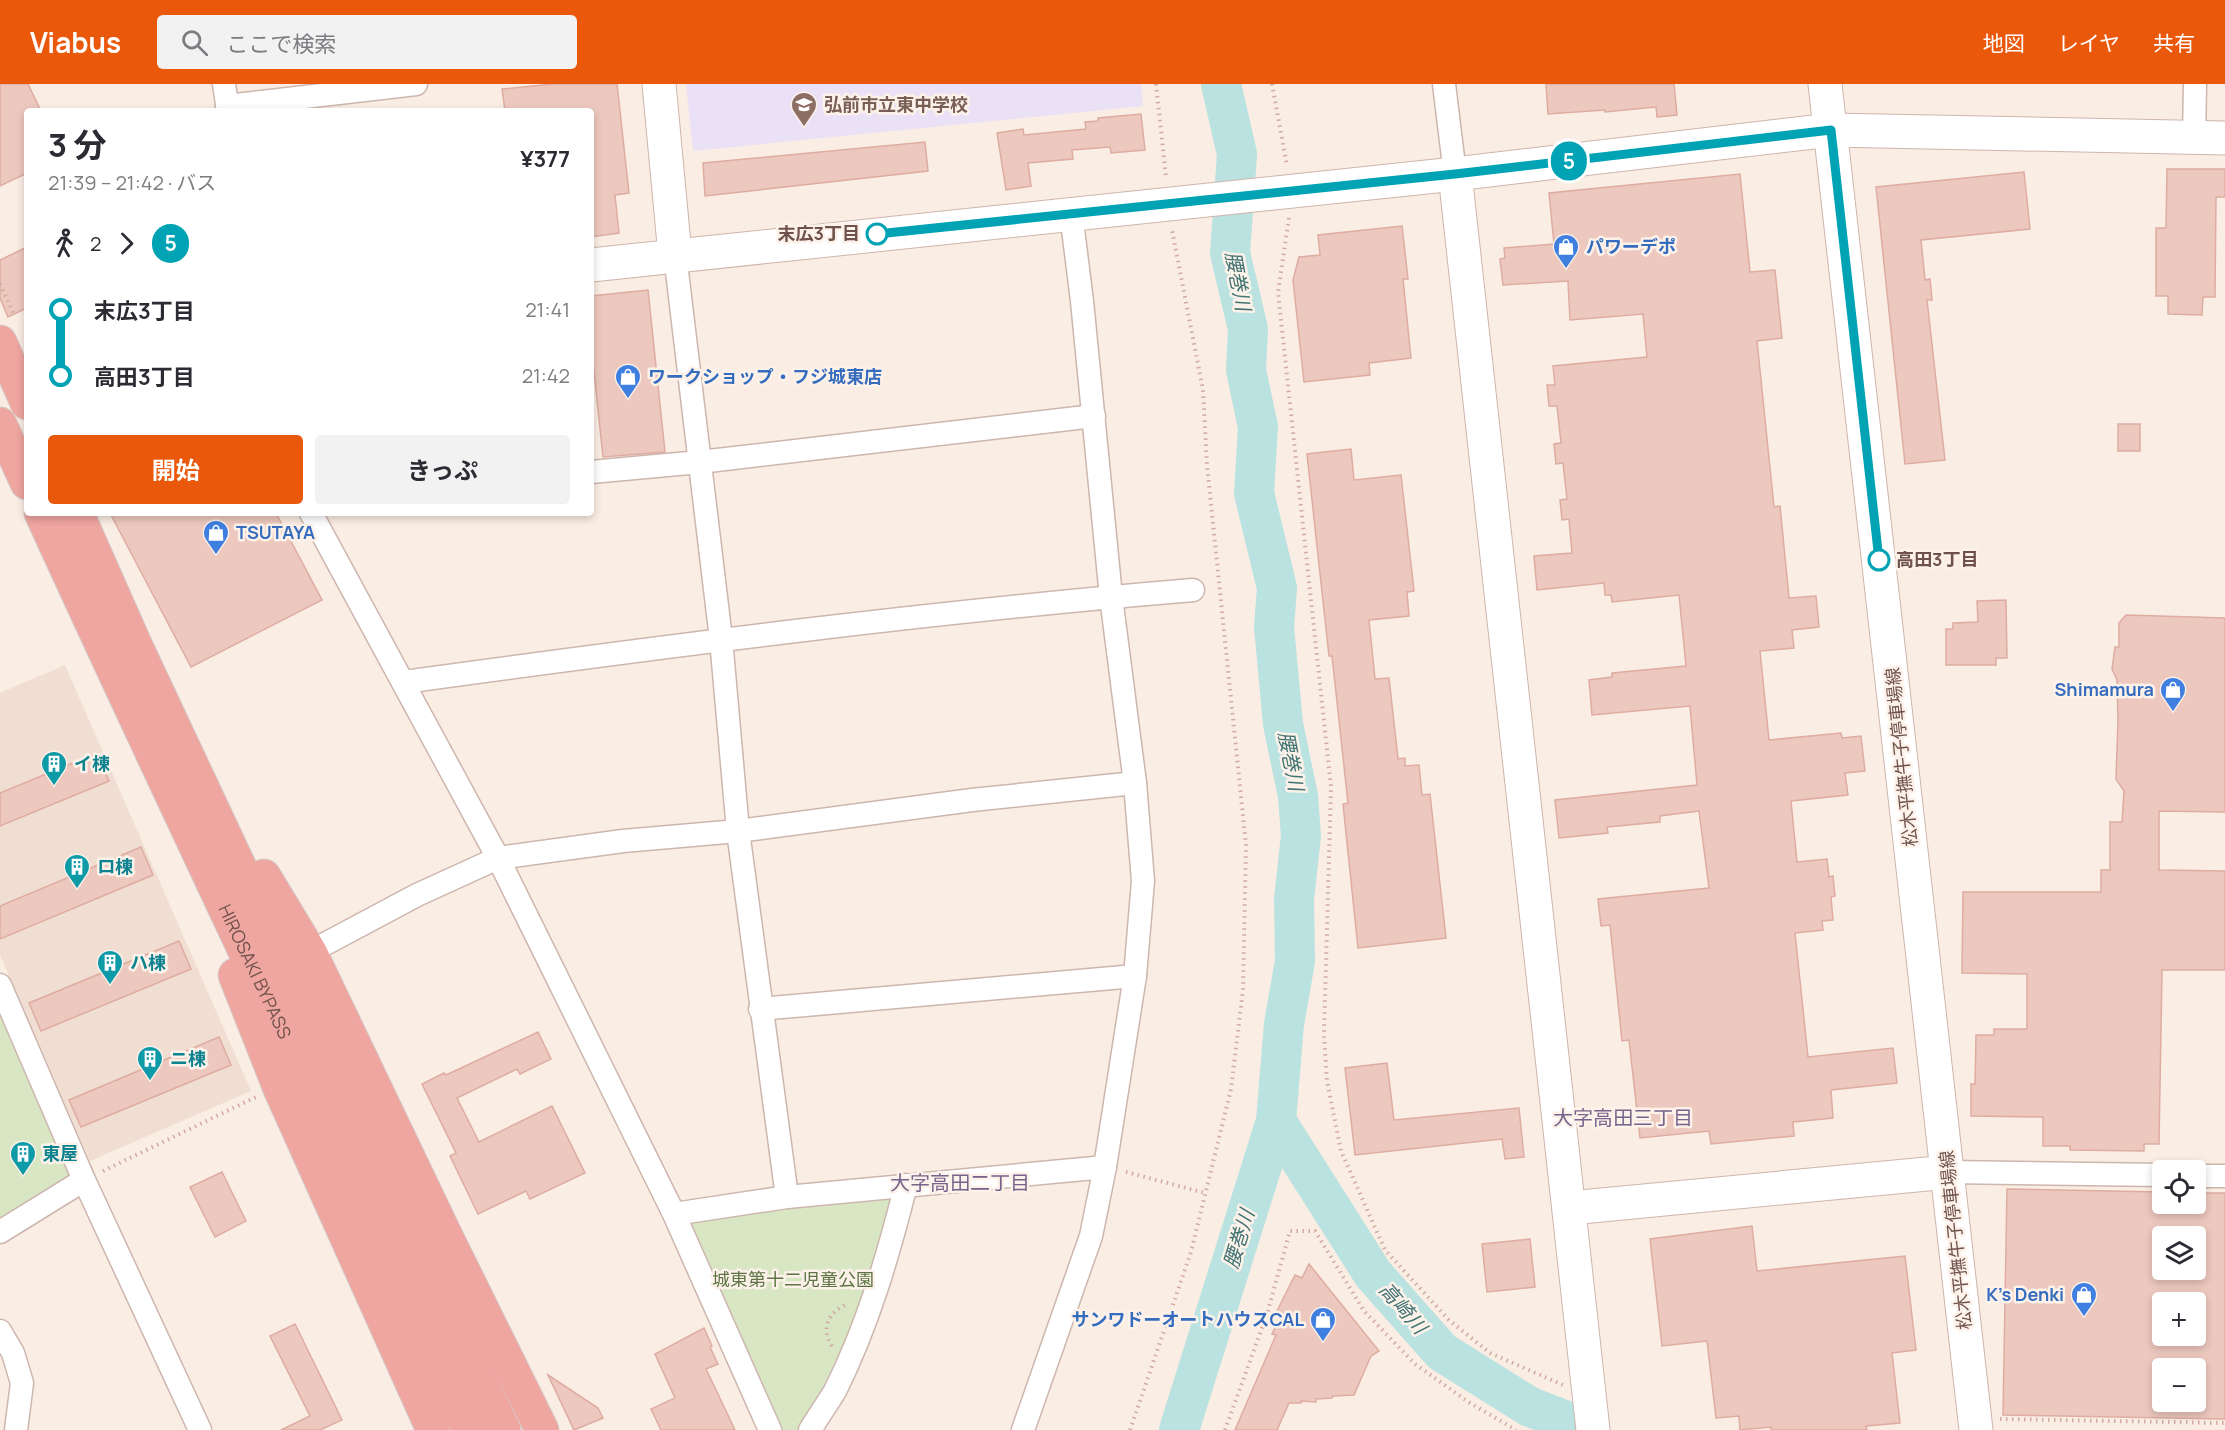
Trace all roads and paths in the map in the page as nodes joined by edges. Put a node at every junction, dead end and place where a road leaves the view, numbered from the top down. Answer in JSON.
{"nodes":[{"id":1,"x":416,"y":84,"type":"edge"},
{"id":2,"x":659,"y":84,"type":"edge"},
{"id":3,"x":1156,"y":84,"type":"edge"},
{"id":4,"x":1272,"y":84,"type":"edge"},
{"id":5,"x":1444,"y":84,"type":"edge"},
{"id":6,"x":1825,"y":84,"type":"edge"},
{"id":7,"x":2195,"y":84,"type":"edge"},
{"id":8,"x":227,"y":100,"type":"edge"},
{"id":9,"x":1831,"y":130,"type":"junction"},
{"id":10,"x":2209,"y":138,"type":"edge"},
{"id":11,"x":1455,"y":174,"type":"junction"},
{"id":12,"x":1285,"y":192,"type":"junction"},
{"id":13,"x":1173,"y":203,"type":"junction"},
{"id":14,"x":1071,"y":213,"type":"junction"},
{"id":15,"x":675,"y":255,"type":"junction"},
{"id":16,"x":594,"y":265,"type":"edge"},
{"id":17,"x":0,"y":284,"type":"edge"},
{"id":18,"x":7,"y":328,"type":"edge"},
{"id":19,"x":14,"y":373,"type":"edge"},
{"id":20,"x":24,"y":396,"type":"edge"},
{"id":21,"x":1094,"y":416,"type":"junction"},
{"id":22,"x":0,"y":424,"type":"edge"},
{"id":23,"x":700,"y":462,"type":"junction"},
{"id":24,"x":594,"y":472,"type":"edge"},
{"id":25,"x":24,"y":476,"type":"edge"},
{"id":26,"x":42,"y":516,"type":"edge"},
{"id":27,"x":77,"y":516,"type":"edge"},
{"id":28,"x":313,"y":516,"type":"edge"},
{"id":29,"x":1193,"y":590,"type":"dead end"},
{"id":30,"x":1111,"y":597,"type":"junction"},
{"id":31,"x":721,"y":639,"type":"junction"},
{"id":32,"x":135,"y":644,"type":"junction"},
{"id":33,"x":404,"y":682,"type":"junction"},
{"id":34,"x":122,"y":691,"type":"junction"},
{"id":35,"x":1135,"y":783,"type":"junction"},
{"id":36,"x":738,"y":831,"type":"junction"},
{"id":37,"x":498,"y":858,"type":"junction"},
{"id":38,"x":310,"y":952,"type":"junction"},
{"id":39,"x":1135,"y":976,"type":"junction"},
{"id":40,"x":0,"y":985,"type":"edge"},
{"id":41,"x":760,"y":1009,"type":"junction"},
{"id":42,"x":257,"y":1097,"type":"dead end"},
{"id":43,"x":1105,"y":1167,"type":"junction"},
{"id":44,"x":1948,"y":1172,"type":"junction"},
{"id":45,"x":2152,"y":1175,"type":"edge"},
{"id":46,"x":2206,"y":1176,"type":"edge"},
{"id":47,"x":2225,"y":1176,"type":"edge"},
{"id":48,"x":84,"y":1180,"type":"junction"},
{"id":49,"x":906,"y":1185,"type":"junction"},
{"id":50,"x":1206,"y":1193,"type":"junction"},
{"id":51,"x":787,"y":1197,"type":"junction"},
{"id":52,"x":1570,"y":1208,"type":"junction"},
{"id":53,"x":674,"y":1214,"type":"junction"},
{"id":54,"x":0,"y":1232,"type":"edge"},
{"id":55,"x":0,"y":1332,"type":"edge"},
{"id":56,"x":1591,"y":1407,"type":"edge"},
{"id":57,"x":2225,"y":1423,"type":"edge"},
{"id":58,"x":1985,"y":1424,"type":"edge"},
{"id":59,"x":16,"y":1430,"type":"edge"},
{"id":60,"x":200,"y":1430,"type":"edge"},
{"id":61,"x":433,"y":1430,"type":"edge"},
{"id":62,"x":470,"y":1430,"type":"edge"},
{"id":63,"x":504,"y":1430,"type":"edge"},
{"id":64,"x":542,"y":1430,"type":"edge"},
{"id":65,"x":770,"y":1430,"type":"edge"},
{"id":66,"x":810,"y":1430,"type":"edge"},
{"id":67,"x":1023,"y":1430,"type":"edge"},
{"id":68,"x":1130,"y":1430,"type":"edge"},
{"id":69,"x":1225,"y":1430,"type":"edge"},
{"id":70,"x":1516,"y":1430,"type":"edge"}],
"edges":[{"from":1,"to":8,"type":"street"},
{"from":2,"to":15,"type":"street"},
{"from":3,"to":13,"type":"path"},
{"from":4,"to":12,"type":"path"},
{"from":5,"to":11,"type":"street"},
{"from":6,"to":9,"type":"street","name":"松木平撫牛子停車場線"},
{"from":7,"to":10,"type":"street"},
{"from":9,"to":10,"type":"street"},
{"from":9,"to":11,"type":"street"},
{"from":9,"to":44,"type":"street","name":"松木平撫牛子停車場線"},
{"from":11,"to":12,"type":"street"},
{"from":11,"to":52,"type":"street"},
{"from":12,"to":13,"type":"street"},
{"from":12,"to":56,"type":"path"},
{"from":13,"to":14,"type":"street"},
{"from":13,"to":50,"type":"path"},
{"from":14,"to":15,"type":"street"},
{"from":14,"to":21,"type":"street"},
{"from":15,"to":16,"type":"street"},
{"from":15,"to":23,"type":"street"},
{"from":17,"to":18,"type":"path"},
{"from":18,"to":19,"type":"highway"},
{"from":19,"to":20,"type":"highway"},
{"from":21,"to":23,"type":"street"},
{"from":21,"to":30,"type":"street"},
{"from":22,"to":25,"type":"highway"},
{"from":23,"to":24,"type":"street"},
{"from":23,"to":31,"type":"street"},
{"from":26,"to":34,"type":"highway","name":"HIROSAKI BYPASS"},
{"from":27,"to":32,"type":"highway","name":"HIROSAKI BYPASS"},
{"from":28,"to":33,"type":"street"},
{"from":29,"to":30,"type":"street"},
{"from":30,"to":31,"type":"street"},
{"from":30,"to":35,"type":"street"},
{"from":31,"to":33,"type":"street"},
{"from":31,"to":36,"type":"street"},
{"from":32,"to":38,"type":"highway"},
{"from":32,"to":63,"type":"highway","name":"HIROSAKI BYPASS"},
{"from":33,"to":37,"type":"street"},
{"from":34,"to":61,"type":"highway"},
{"from":34,"to":62,"type":"highway","name":"HIROSAKI BYPASS"},
{"from":35,"to":36,"type":"street"},
{"from":35,"to":39,"type":"street"},
{"from":36,"to":37,"type":"street"},
{"from":36,"to":41,"type":"street"},
{"from":37,"to":38,"type":"street"},
{"from":37,"to":53,"type":"street"},
{"from":38,"to":64,"type":"highway"},
{"from":39,"to":41,"type":"street"},
{"from":39,"to":43,"type":"street"},
{"from":40,"to":48,"type":"street"},
{"from":41,"to":51,"type":"street"},
{"from":42,"to":48,"type":"path"},
{"from":43,"to":49,"type":"street"},
{"from":43,"to":50,"type":"path"},
{"from":43,"to":67,"type":"street"},
{"from":44,"to":45,"type":"street"},
{"from":44,"to":52,"type":"street"},
{"from":44,"to":58,"type":"street","name":"松木平撫牛子停車場線"},
{"from":46,"to":47,"type":"street"},
{"from":48,"to":54,"type":"street"},
{"from":48,"to":60,"type":"street"},
{"from":49,"to":51,"type":"street"},
{"from":49,"to":66,"type":"street"},
{"from":50,"to":68,"type":"path"},
{"from":51,"to":53,"type":"street"},
{"from":52,"to":56,"type":"street"},
{"from":53,"to":65,"type":"street"},
{"from":55,"to":59,"type":"street"},
{"from":57,"to":58,"type":"path"},
{"from":69,"to":70,"type":"path"}]}
